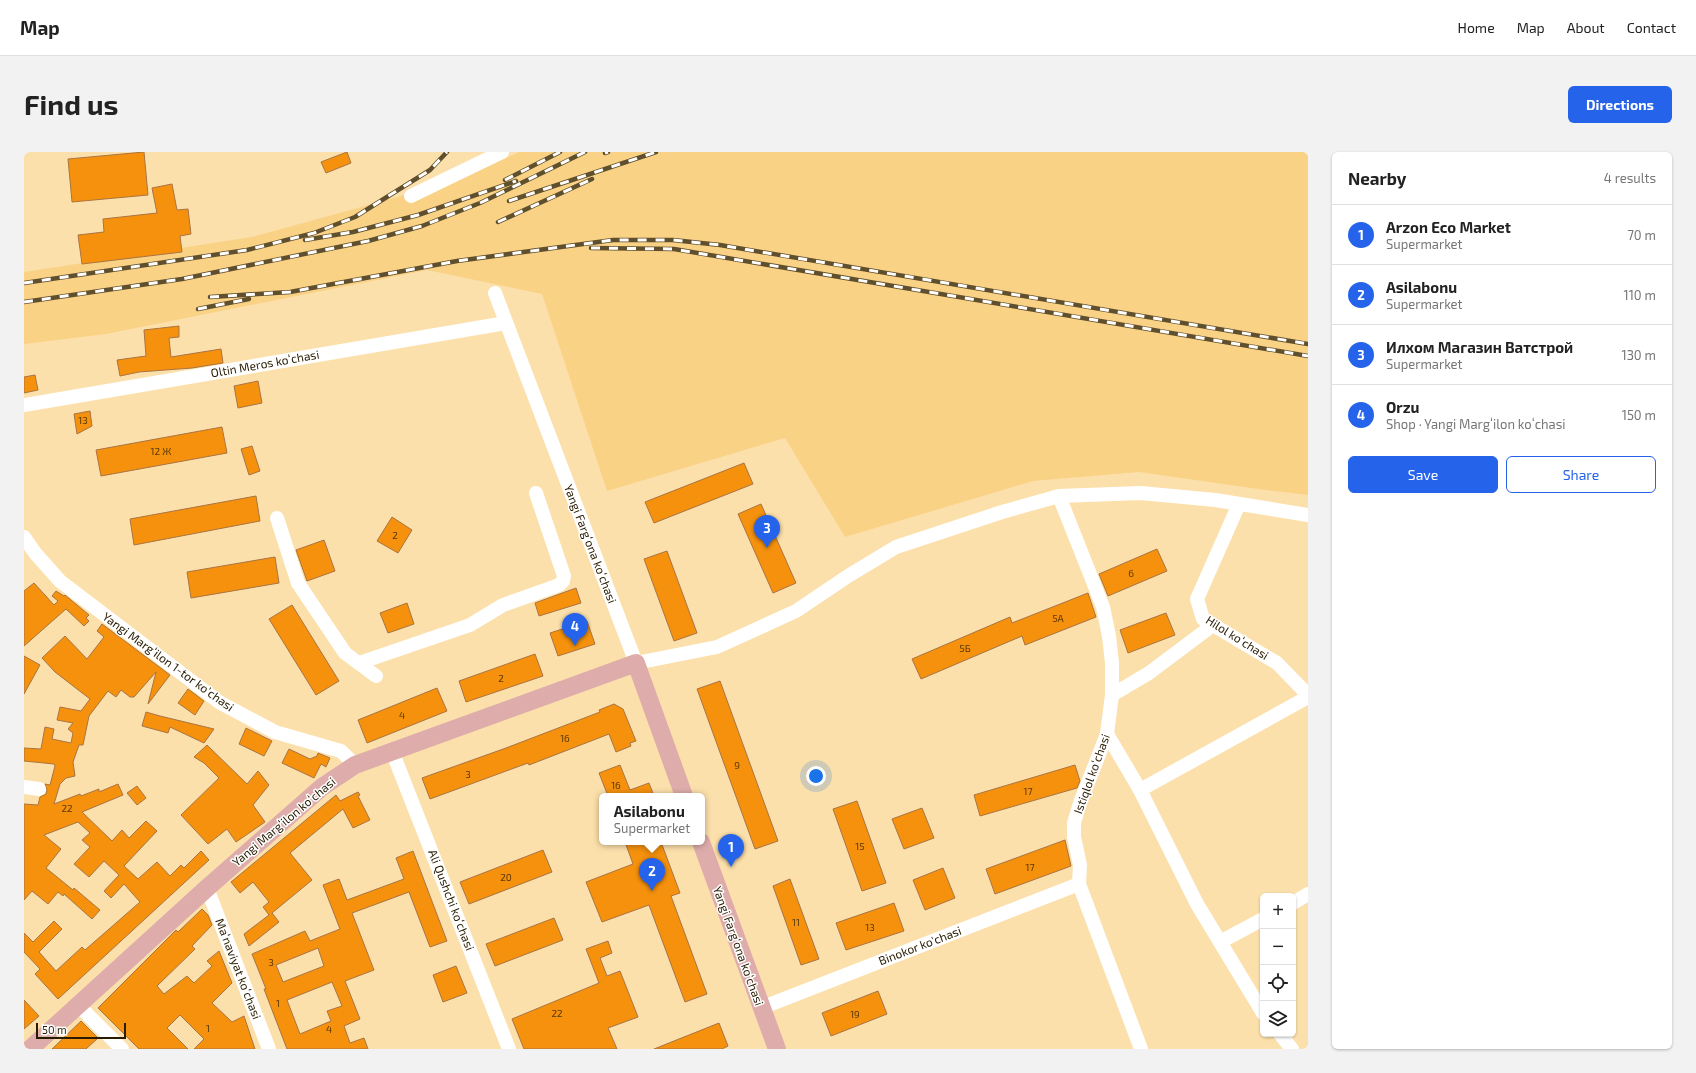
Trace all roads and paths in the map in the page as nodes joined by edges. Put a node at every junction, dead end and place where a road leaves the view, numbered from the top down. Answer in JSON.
{"nodes":[{"id":1,"x":502,"y":152,"type":"edge"},
{"id":2,"x":411,"y":196,"type":"dead end"},
{"id":3,"x":495,"y":293,"type":"dead end"},
{"id":4,"x":506,"y":323,"type":"junction"},
{"id":5,"x":24,"y":405,"type":"edge"},
{"id":6,"x":536,"y":493,"type":"dead end"},
{"id":7,"x":1059,"y":496,"type":"junction"},
{"id":8,"x":1239,"y":504,"type":"junction"},
{"id":9,"x":1308,"y":515,"type":"edge"},
{"id":10,"x":277,"y":518,"type":"dead end"},
{"id":11,"x":24,"y":537,"type":"edge"},
{"id":12,"x":1213,"y":625,"type":"junction"},
{"id":13,"x":359,"y":663,"type":"junction"},
{"id":14,"x":636,"y":663,"type":"junction"},
{"id":15,"x":376,"y":676,"type":"dead end"},
{"id":16,"x":1112,"y":695,"type":"junction"},
{"id":17,"x":1308,"y":696,"type":"edge"},
{"id":18,"x":1107,"y":734,"type":"junction"},
{"id":19,"x":392,"y":751,"type":"junction"},
{"id":20,"x":355,"y":765,"type":"junction"},
{"id":21,"x":24,"y":787,"type":"edge"},
{"id":22,"x":39,"y":789,"type":"dead end"},
{"id":23,"x":1140,"y":790,"type":"junction"},
{"id":24,"x":683,"y":793,"type":"edge"},
{"id":25,"x":702,"y":845,"type":"edge"},
{"id":26,"x":1079,"y":884,"type":"junction"},
{"id":27,"x":207,"y":888,"type":"junction"},
{"id":28,"x":1308,"y":894,"type":"edge"},
{"id":29,"x":1296,"y":900,"type":"edge"},
{"id":30,"x":1260,"y":921,"type":"edge"},
{"id":31,"x":1220,"y":942,"type":"junction"},
{"id":32,"x":78,"y":1005,"type":"junction"},
{"id":33,"x":761,"y":1008,"type":"junction"},
{"id":34,"x":1260,"y":1008,"type":"edge"},
{"id":35,"x":1282,"y":1037,"type":"edge"},
{"id":36,"x":30,"y":1049,"type":"edge"},
{"id":37,"x":122,"y":1049,"type":"edge"},
{"id":38,"x":269,"y":1049,"type":"edge"},
{"id":39,"x":509,"y":1049,"type":"edge"},
{"id":40,"x":777,"y":1049,"type":"edge"},
{"id":41,"x":1141,"y":1049,"type":"edge"},
{"id":42,"x":1292,"y":1049,"type":"edge"}],
"edges":[{"from":1,"to":2,"type":"street"},
{"from":3,"to":4,"type":"street","name":"Yangi Fargʻona koʻchasi"},
{"from":4,"to":5,"type":"street","name":"Oltin Meros koʻchasi"},
{"from":4,"to":14,"type":"street","name":"Yangi Fargʻona koʻchasi"},
{"from":6,"to":13,"type":"street"},
{"from":7,"to":8,"type":"street"},
{"from":7,"to":14,"type":"street"},
{"from":7,"to":16,"type":"street","name":"Istiqlol koʻchasi"},
{"from":8,"to":9,"type":"street"},
{"from":8,"to":12,"type":"street","name":"Hilol koʻchasi"},
{"from":10,"to":13,"type":"street"},
{"from":11,"to":20,"type":"street","name":"Yangi Margʻilon 1-tor koʼchasi"},
{"from":12,"to":16,"type":"street"},
{"from":12,"to":17,"type":"street","name":"Hilol koʻchasi"},
{"from":13,"to":15,"type":"street"},
{"from":14,"to":19,"type":"main road","name":"Yangi Margʻilon koʻchasi"},
{"from":14,"to":24,"type":"main road","name":"Yangi Fargʻona koʻchasi"},
{"from":16,"to":18,"type":"street","name":"Istiqlol koʻchasi"},
{"from":17,"to":23,"type":"street"},
{"from":18,"to":23,"type":"street"},
{"from":18,"to":26,"type":"street","name":"Istiqlol koʻchasi"},
{"from":19,"to":20,"type":"main road","name":"Yangi Margʻilon koʻchasi"},
{"from":19,"to":39,"type":"street","name":"Ali Qushchi koʻchasi"},
{"from":20,"to":27,"type":"main road","name":"Yangi Margʻilon koʻchasi"},
{"from":21,"to":22,"type":"street"},
{"from":23,"to":31,"type":"street"},
{"from":25,"to":33,"type":"main road","name":"Yangi Fargʻona koʻchasi"},
{"from":26,"to":33,"type":"street","name":"Binokor ko'chasi"},
{"from":26,"to":41,"type":"street","name":"Istiqlol koʻchasi"},
{"from":27,"to":32,"type":"main road","name":"Yangi Margʻilon koʻchasi"},
{"from":27,"to":38,"type":"street","name":"Maʻnaviyat koʻchasi"},
{"from":28,"to":29,"type":"street"},
{"from":30,"to":31,"type":"street"},
{"from":31,"to":34,"type":"street"},
{"from":32,"to":36,"type":"main road","name":"Yangi Margʻilon koʻchasi"},
{"from":32,"to":37,"type":"street"},
{"from":33,"to":40,"type":"main road","name":"Yangi Fargʻona koʻchasi"},
{"from":35,"to":42,"type":"street"}]}
